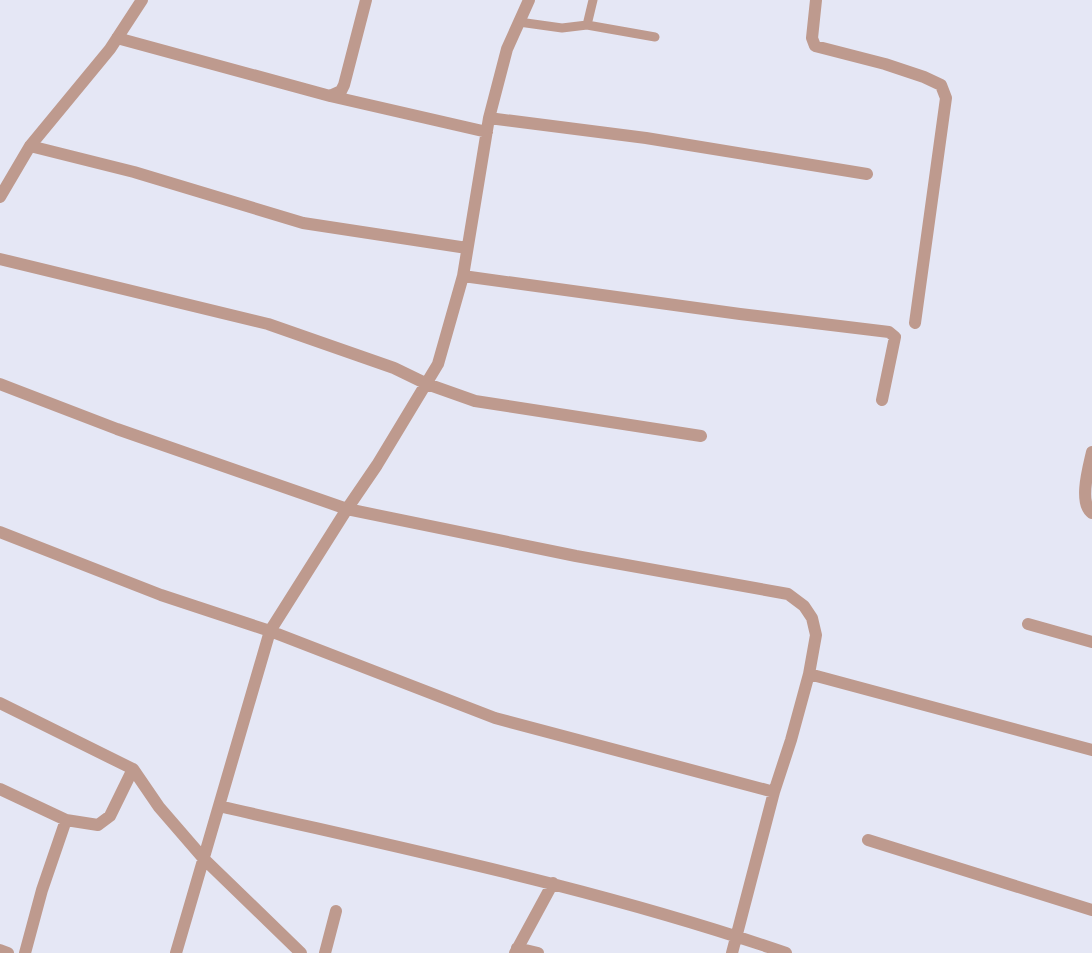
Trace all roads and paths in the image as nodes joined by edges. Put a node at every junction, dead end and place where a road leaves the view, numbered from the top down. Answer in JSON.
{"nodes":[{"id":1,"x":142,"y":0,"type":"edge"},
{"id":2,"x":366,"y":0,"type":"edge"},
{"id":3,"x":529,"y":0,"type":"edge"},
{"id":4,"x":593,"y":0,"type":"edge"},
{"id":5,"x":816,"y":0,"type":"edge"},
{"id":6,"x":519,"y":22,"type":"junction"},
{"id":7,"x":587,"y":25,"type":"junction"},
{"id":8,"x":655,"y":37,"type":"dead end"},
{"id":9,"x":117,"y":38,"type":"junction"},
{"id":10,"x":330,"y":96,"type":"junction"},
{"id":11,"x":489,"y":118,"type":"junction"},
{"id":12,"x":487,"y":132,"type":"junction"},
{"id":13,"x":30,"y":146,"type":"junction"},
{"id":14,"x":868,"y":174,"type":"dead end"},
{"id":15,"x":0,"y":196,"type":"edge"},
{"id":16,"x":467,"y":248,"type":"junction"},
{"id":17,"x":0,"y":259,"type":"edge"},
{"id":18,"x":463,"y":276,"type":"junction"},
{"id":19,"x":915,"y":322,"type":"dead end"},
{"id":20,"x":0,"y":384,"type":"edge"},
{"id":21,"x":427,"y":384,"type":"junction"},
{"id":22,"x":882,"y":400,"type":"dead end"},
{"id":23,"x":701,"y":436,"type":"dead end"},
{"id":24,"x":1092,"y":452,"type":"edge"},
{"id":25,"x":347,"y":509,"type":"junction"},
{"id":26,"x":1092,"y":513,"type":"edge"},
{"id":27,"x":0,"y":532,"type":"edge"},
{"id":28,"x":1028,"y":624,"type":"dead end"},
{"id":29,"x":270,"y":631,"type":"junction"},
{"id":30,"x":1092,"y":642,"type":"edge"},
{"id":31,"x":809,"y":674,"type":"junction"},
{"id":32,"x":0,"y":703,"type":"edge"},
{"id":33,"x":1092,"y":750,"type":"edge"},
{"id":34,"x":133,"y":769,"type":"junction"},
{"id":35,"x":0,"y":789,"type":"edge"},
{"id":36,"x":774,"y":792,"type":"junction"},
{"id":37,"x":219,"y":806,"type":"junction"},
{"id":38,"x":66,"y":820,"type":"junction"},
{"id":39,"x":868,"y":840,"type":"dead end"},
{"id":40,"x":204,"y":859,"type":"junction"},
{"id":41,"x":553,"y":884,"type":"junction"},
{"id":42,"x":1092,"y":910,"type":"edge"},
{"id":43,"x":336,"y":911,"type":"dead end"},
{"id":44,"x":735,"y":936,"type":"junction"},
{"id":45,"x":0,"y":950,"type":"edge"},
{"id":46,"x":516,"y":951,"type":"edge"},
{"id":47,"x":8,"y":953,"type":"edge"},
{"id":48,"x":25,"y":953,"type":"edge"},
{"id":49,"x":176,"y":953,"type":"edge"},
{"id":50,"x":301,"y":953,"type":"edge"},
{"id":51,"x":325,"y":953,"type":"edge"},
{"id":52,"x":538,"y":953,"type":"edge"},
{"id":53,"x":732,"y":953,"type":"edge"},
{"id":54,"x":786,"y":953,"type":"edge"}],
"edges":[{"from":1,"to":9,"type":"street"},
{"from":2,"to":10,"type":"street"},
{"from":3,"to":6,"type":"street"},
{"from":4,"to":7,"type":"lane"},
{"from":5,"to":19,"type":"street"},
{"from":6,"to":7,"type":"lane"},
{"from":6,"to":11,"type":"street"},
{"from":7,"to":8,"type":"lane"},
{"from":9,"to":10,"type":"street"},
{"from":9,"to":13,"type":"street"},
{"from":10,"to":12,"type":"street"},
{"from":11,"to":12,"type":"street"},
{"from":11,"to":14,"type":"street"},
{"from":12,"to":16,"type":"street"},
{"from":13,"to":15,"type":"street"},
{"from":13,"to":16,"type":"street"},
{"from":16,"to":18,"type":"street"},
{"from":17,"to":21,"type":"street"},
{"from":18,"to":21,"type":"street"},
{"from":18,"to":22,"type":"street"},
{"from":20,"to":25,"type":"street"},
{"from":21,"to":23,"type":"street"},
{"from":21,"to":25,"type":"street"},
{"from":24,"to":26,"type":"street"},
{"from":25,"to":29,"type":"street"},
{"from":25,"to":31,"type":"street"},
{"from":27,"to":29,"type":"street"},
{"from":28,"to":30,"type":"street"},
{"from":29,"to":36,"type":"street"},
{"from":29,"to":37,"type":"street"},
{"from":31,"to":33,"type":"street"},
{"from":31,"to":36,"type":"street"},
{"from":32,"to":34,"type":"street"},
{"from":34,"to":38,"type":"street"},
{"from":34,"to":40,"type":"street"},
{"from":35,"to":38,"type":"street"},
{"from":36,"to":44,"type":"street"},
{"from":37,"to":40,"type":"street"},
{"from":37,"to":41,"type":"street"},
{"from":38,"to":48,"type":"street"},
{"from":39,"to":42,"type":"street"},
{"from":40,"to":49,"type":"street"},
{"from":40,"to":50,"type":"street"},
{"from":41,"to":44,"type":"street"},
{"from":41,"to":46,"type":"street"},
{"from":43,"to":51,"type":"street"},
{"from":44,"to":53,"type":"street"},
{"from":44,"to":54,"type":"street"},
{"from":45,"to":47,"type":"street"},
{"from":46,"to":52,"type":"street"}]}
